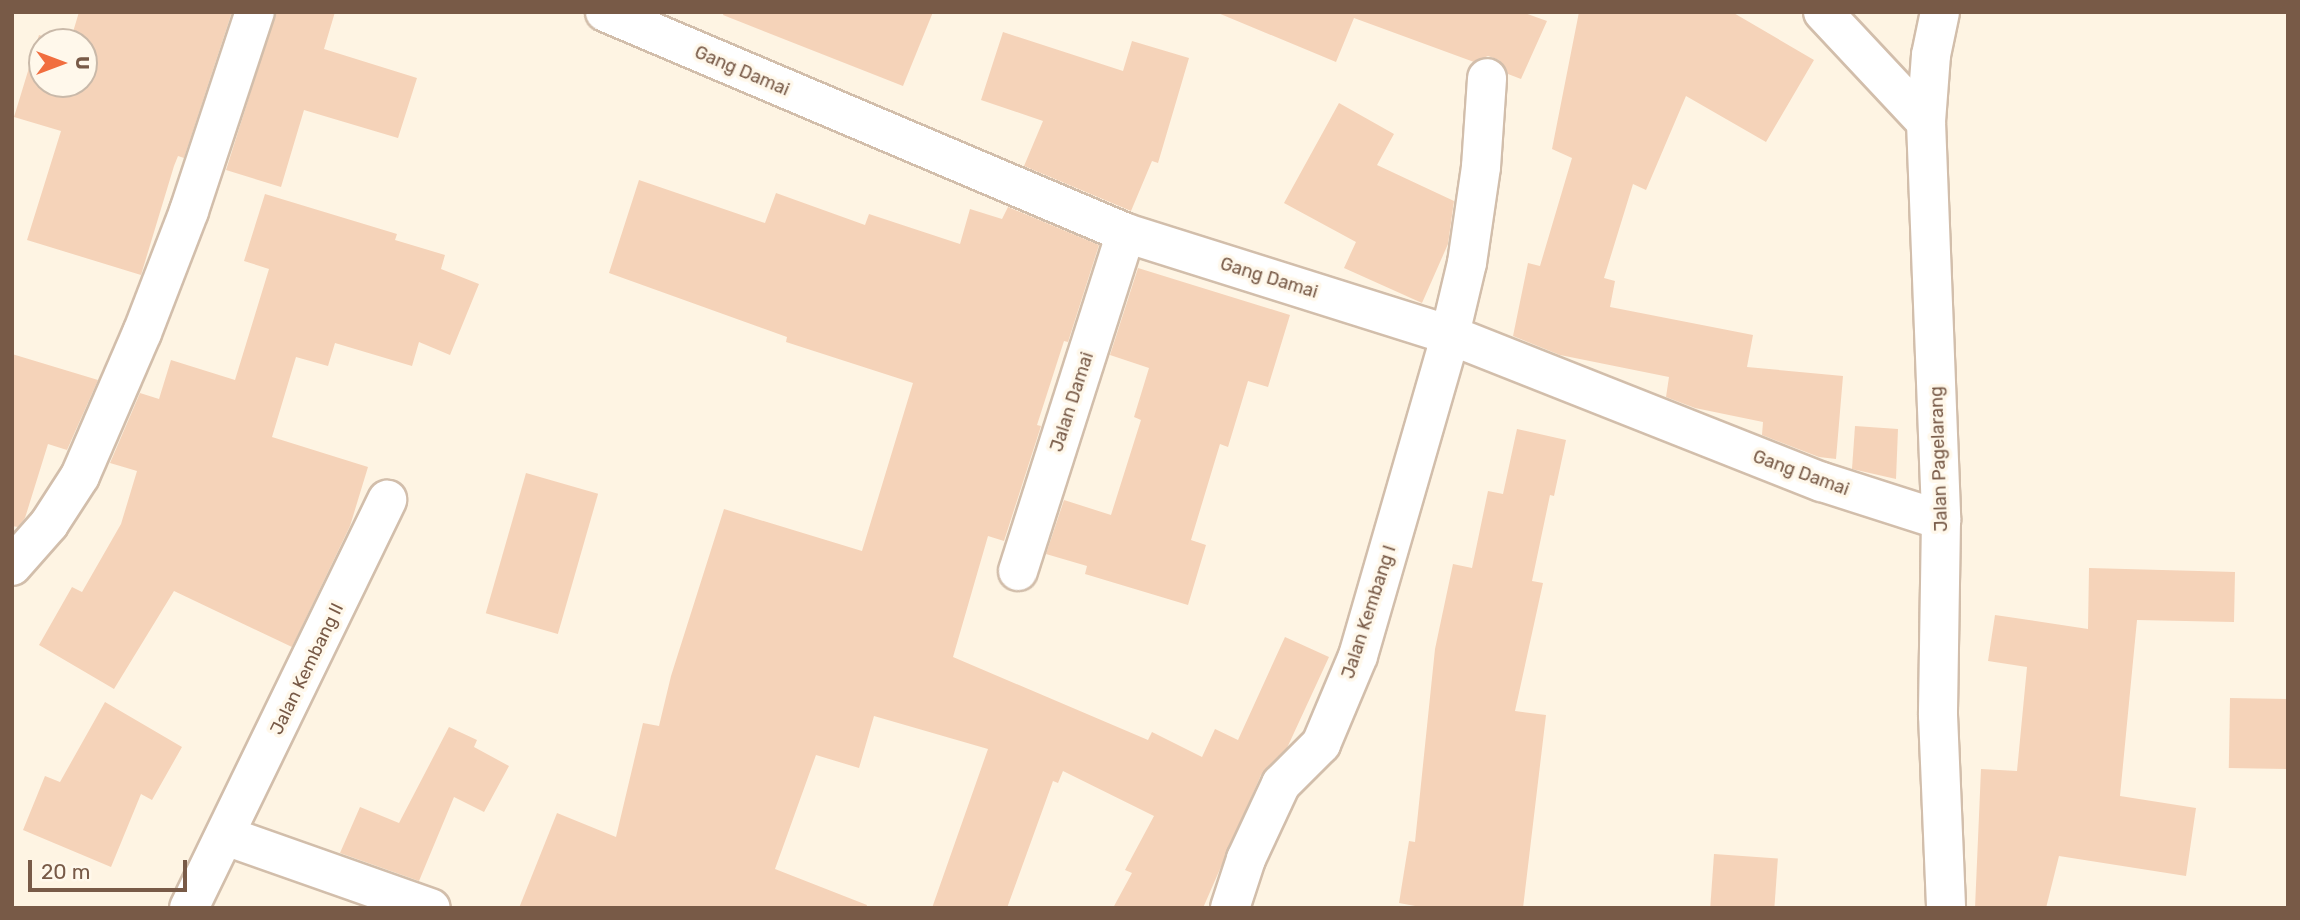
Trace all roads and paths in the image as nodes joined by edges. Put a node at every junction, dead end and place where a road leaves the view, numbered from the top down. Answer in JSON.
{"nodes":[{"id":1,"x":255,"y":12,"type":"edge"},
{"id":2,"x":605,"y":12,"type":"edge"},
{"id":3,"x":1823,"y":12,"type":"edge"},
{"id":4,"x":1940,"y":12,"type":"edge"},
{"id":5,"x":1487,"y":78,"type":"dead end"},
{"id":6,"x":1926,"y":122,"type":"junction"},
{"id":7,"x":1126,"y":233,"type":"junction"},
{"id":8,"x":1450,"y":335,"type":"junction"},
{"id":9,"x":387,"y":500,"type":"dead end"},
{"id":10,"x":1941,"y":520,"type":"junction"},
{"id":11,"x":12,"y":566,"type":"edge"},
{"id":12,"x":1018,"y":571,"type":"dead end"},
{"id":13,"x":226,"y":836,"type":"junction"},
{"id":14,"x":189,"y":908,"type":"edge"},
{"id":15,"x":431,"y":908,"type":"edge"},
{"id":16,"x":1230,"y":908,"type":"edge"},
{"id":17,"x":1946,"y":908,"type":"edge"}],
"edges":[{"from":1,"to":11,"type":"street"},
{"from":2,"to":7,"type":"street","name":"Gang Damai"},
{"from":3,"to":6,"type":"street"},
{"from":4,"to":6,"type":"street","name":"Jalan Pagelarang"},
{"from":5,"to":8,"type":"street","name":"Jalan Kembang I"},
{"from":6,"to":10,"type":"street","name":"Jalan Pagelarang"},
{"from":7,"to":8,"type":"street","name":"Gang Damai"},
{"from":7,"to":12,"type":"street","name":"Jalan Damai"},
{"from":8,"to":10,"type":"street","name":"Gang Damai"},
{"from":8,"to":16,"type":"street","name":"Jalan Kembang I"},
{"from":9,"to":13,"type":"street","name":"Jalan Kembang II"},
{"from":10,"to":17,"type":"street","name":"Jalan Pagelarang"},
{"from":13,"to":14,"type":"street","name":"Jalan Kembang II"},
{"from":13,"to":15,"type":"street"}]}
